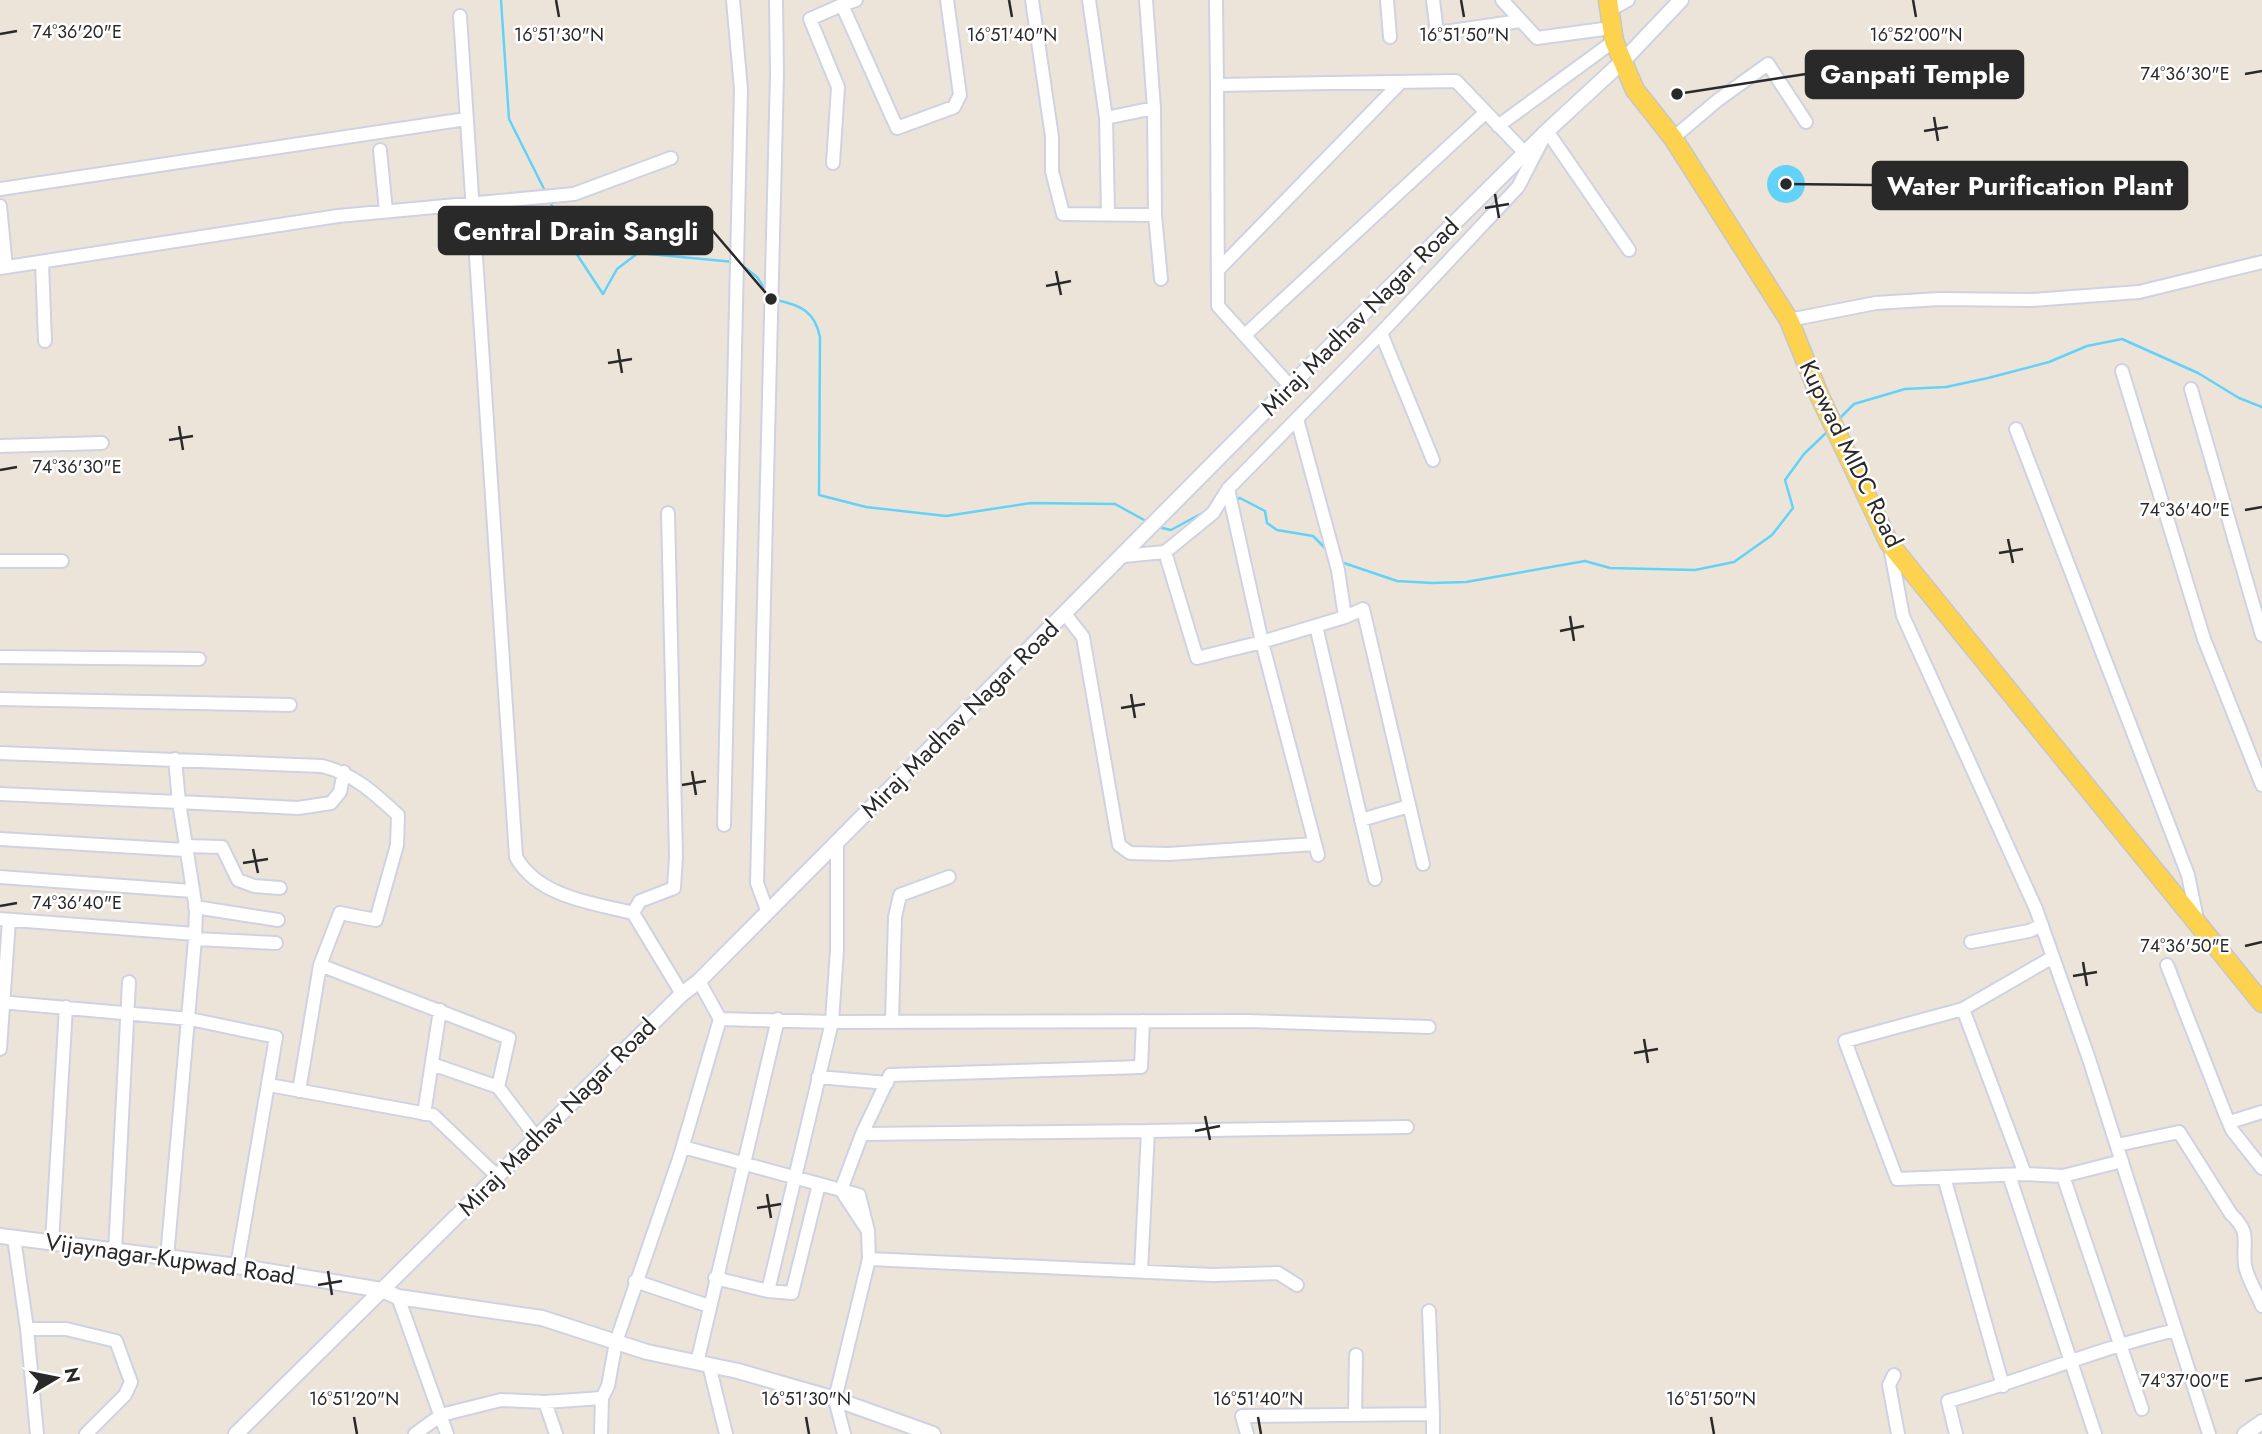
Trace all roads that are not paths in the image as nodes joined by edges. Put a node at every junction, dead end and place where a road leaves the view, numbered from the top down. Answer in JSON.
{"nodes":[{"id":1,"x":733,"y":0,"type":"edge"},
{"id":2,"x":776,"y":0,"type":"edge"},
{"id":3,"x":856,"y":0,"type":"edge"},
{"id":4,"x":947,"y":0,"type":"edge"},
{"id":5,"x":1032,"y":0,"type":"edge"},
{"id":6,"x":1089,"y":0,"type":"edge"},
{"id":7,"x":1146,"y":0,"type":"edge"},
{"id":8,"x":1216,"y":0,"type":"edge"},
{"id":9,"x":1387,"y":0,"type":"edge"},
{"id":10,"x":1433,"y":0,"type":"edge"},
{"id":11,"x":1502,"y":0,"type":"edge"},
{"id":12,"x":1628,"y":0,"type":"edge"},
{"id":13,"x":1681,"y":0,"type":"edge"},
{"id":14,"x":842,"y":5,"type":"junction"},
{"id":15,"x":460,"y":16,"type":"dead end"},
{"id":16,"x":1611,"y":20,"type":"edge"},
{"id":17,"x":1520,"y":21,"type":"junction"},
{"id":18,"x":1390,"y":37,"type":"dead end"},
{"id":19,"x":1624,"y":60,"type":"junction"},
{"id":20,"x":1400,"y":83,"type":"junction"},
{"id":21,"x":1217,"y":85,"type":"junction"},
{"id":22,"x":1154,"y":108,"type":"junction"},
{"id":23,"x":1485,"y":113,"type":"junction"},
{"id":24,"x":1106,"y":118,"type":"junction"},
{"id":25,"x":466,"y":119,"type":"junction"},
{"id":26,"x":1806,"y":122,"type":"dead end"},
{"id":27,"x":1498,"y":126,"type":"junction"},
{"id":28,"x":1547,"y":131,"type":"junction"},
{"id":29,"x":1673,"y":138,"type":"junction"},
{"id":30,"x":380,"y":150,"type":"dead end"},
{"id":31,"x":1525,"y":153,"type":"junction"},
{"id":32,"x":671,"y":158,"type":"dead end"},
{"id":33,"x":833,"y":163,"type":"dead end"},
{"id":34,"x":0,"y":189,"type":"edge"},
{"id":35,"x":470,"y":202,"type":"junction"},
{"id":36,"x":0,"y":206,"type":"edge"},
{"id":37,"x":386,"y":211,"type":"junction"},
{"id":38,"x":1108,"y":213,"type":"junction"},
{"id":39,"x":1156,"y":215,"type":"junction"},
{"id":40,"x":1629,"y":250,"type":"dead end"},
{"id":41,"x":2262,"y":262,"type":"edge"},
{"id":42,"x":42,"y":263,"type":"junction"},
{"id":43,"x":3,"y":267,"type":"edge"},
{"id":44,"x":1219,"y":269,"type":"junction"},
{"id":45,"x":1161,"y":279,"type":"dead end"},
{"id":46,"x":1789,"y":320,"type":"junction"},
{"id":47,"x":1381,"y":333,"type":"junction"},
{"id":48,"x":1245,"y":335,"type":"junction"},
{"id":49,"x":45,"y":341,"type":"dead end"},
{"id":50,"x":2122,"y":371,"type":"dead end"},
{"id":51,"x":1290,"y":386,"type":"junction"},
{"id":52,"x":2191,"y":389,"type":"dead end"},
{"id":53,"x":1297,"y":419,"type":"junction"},
{"id":54,"x":2016,"y":429,"type":"dead end"},
{"id":55,"x":102,"y":443,"type":"dead end"},
{"id":56,"x":0,"y":446,"type":"edge"},
{"id":57,"x":1433,"y":460,"type":"dead end"},
{"id":58,"x":1228,"y":489,"type":"junction"},
{"id":59,"x":668,"y":513,"type":"dead end"},
{"id":60,"x":1889,"y":543,"type":"junction"},
{"id":61,"x":1165,"y":552,"type":"junction"},
{"id":62,"x":1124,"y":556,"type":"junction"},
{"id":63,"x":0,"y":561,"type":"edge"},
{"id":64,"x":62,"y":562,"type":"dead end"},
{"id":65,"x":1065,"y":614,"type":"junction"},
{"id":66,"x":1345,"y":617,"type":"junction"},
{"id":67,"x":1316,"y":626,"type":"junction"},
{"id":68,"x":2262,"y":635,"type":"edge"},
{"id":69,"x":1262,"y":642,"type":"junction"},
{"id":70,"x":0,"y":657,"type":"edge"},
{"id":71,"x":199,"y":659,"type":"dead end"},
{"id":72,"x":0,"y":699,"type":"edge"},
{"id":73,"x":290,"y":705,"type":"dead end"},
{"id":74,"x":0,"y":753,"type":"edge"},
{"id":75,"x":175,"y":759,"type":"junction"},
{"id":76,"x":344,"y":772,"type":"junction"},
{"id":77,"x":2262,"y":785,"type":"edge"},
{"id":78,"x":0,"y":794,"type":"edge"},
{"id":79,"x":179,"y":802,"type":"junction"},
{"id":80,"x":1409,"y":806,"type":"junction"},
{"id":81,"x":1361,"y":820,"type":"junction"},
{"id":82,"x":724,"y":825,"type":"dead end"},
{"id":83,"x":0,"y":839,"type":"edge"},
{"id":84,"x":837,"y":841,"type":"junction"},
{"id":85,"x":184,"y":848,"type":"junction"},
{"id":86,"x":1423,"y":864,"type":"dead end"},
{"id":87,"x":0,"y":877,"type":"edge"},
{"id":88,"x":949,"y":877,"type":"dead end"},
{"id":89,"x":1375,"y":878,"type":"dead end"},
{"id":90,"x":280,"y":888,"type":"dead end"},
{"id":91,"x":192,"y":891,"type":"junction"},
{"id":92,"x":195,"y":907,"type":"junction"},
{"id":93,"x":767,"y":910,"type":"junction"},
{"id":94,"x":633,"y":913,"type":"junction"},
{"id":95,"x":4,"y":919,"type":"edge"},
{"id":96,"x":278,"y":920,"type":"dead end"},
{"id":97,"x":2042,"y":925,"type":"junction"},
{"id":98,"x":2198,"y":926,"type":"junction"},
{"id":99,"x":195,"y":937,"type":"junction"},
{"id":100,"x":1971,"y":942,"type":"dead end"},
{"id":101,"x":276,"y":943,"type":"dead end"},
{"id":102,"x":2053,"y":957,"type":"junction"},
{"id":103,"x":320,"y":965,"type":"junction"},
{"id":104,"x":2167,"y":965,"type":"dead end"},
{"id":105,"x":699,"y":981,"type":"junction"},
{"id":106,"x":129,"y":982,"type":"dead end"},
{"id":107,"x":682,"y":994,"type":"junction"},
{"id":108,"x":2,"y":1002,"type":"edge"},
{"id":109,"x":2262,"y":1003,"type":"edge"},
{"id":110,"x":66,"y":1007,"type":"junction"},
{"id":111,"x":1963,"y":1009,"type":"junction"},
{"id":112,"x":440,"y":1010,"type":"junction"},
{"id":113,"x":127,"y":1013,"type":"junction"},
{"id":114,"x":190,"y":1019,"type":"junction"},
{"id":115,"x":720,"y":1019,"type":"junction"},
{"id":116,"x":778,"y":1019,"type":"junction"},
{"id":117,"x":832,"y":1021,"type":"junction"},
{"id":118,"x":892,"y":1021,"type":"junction"},
{"id":119,"x":1143,"y":1021,"type":"junction"},
{"id":120,"x":1429,"y":1027,"type":"dead end"},
{"id":121,"x":0,"y":1049,"type":"edge"},
{"id":122,"x":432,"y":1064,"type":"junction"},
{"id":123,"x":818,"y":1077,"type":"junction"},
{"id":124,"x":887,"y":1083,"type":"junction"},
{"id":125,"x":269,"y":1085,"type":"junction"},
{"id":126,"x":498,"y":1087,"type":"junction"},
{"id":127,"x":299,"y":1091,"type":"junction"},
{"id":128,"x":2262,"y":1112,"type":"edge"},
{"id":129,"x":424,"y":1114,"type":"junction"},
{"id":130,"x":2230,"y":1122,"type":"junction"},
{"id":131,"x":1407,"y":1127,"type":"dead end"},
{"id":132,"x":1148,"y":1131,"type":"junction"},
{"id":133,"x":862,"y":1134,"type":"junction"},
{"id":134,"x":536,"y":1137,"type":"junction"},
{"id":135,"x":2117,"y":1145,"type":"junction"},
{"id":136,"x":683,"y":1147,"type":"junction"},
{"id":137,"x":2122,"y":1161,"type":"junction"},
{"id":138,"x":744,"y":1162,"type":"junction"},
{"id":139,"x":2262,"y":1168,"type":"edge"},
{"id":140,"x":2025,"y":1174,"type":"junction"},
{"id":141,"x":2009,"y":1175,"type":"junction"},
{"id":142,"x":497,"y":1176,"type":"junction"},
{"id":143,"x":2063,"y":1176,"type":"junction"},
{"id":144,"x":796,"y":1177,"type":"junction"},
{"id":145,"x":1944,"y":1177,"type":"junction"},
{"id":146,"x":819,"y":1184,"type":"junction"},
{"id":147,"x":841,"y":1190,"type":"junction"},
{"id":148,"x":7,"y":1237,"type":"edge"},
{"id":149,"x":52,"y":1242,"type":"junction"},
{"id":150,"x":116,"y":1252,"type":"junction"},
{"id":151,"x":167,"y":1258,"type":"junction"},
{"id":152,"x":869,"y":1259,"type":"junction"},
{"id":153,"x":237,"y":1266,"type":"junction"},
{"id":154,"x":1141,"y":1271,"type":"junction"},
{"id":155,"x":715,"y":1278,"type":"junction"},
{"id":156,"x":635,"y":1281,"type":"junction"},
{"id":157,"x":1297,"y":1285,"type":"dead end"},
{"id":158,"x":382,"y":1290,"type":"junction"},
{"id":159,"x":768,"y":1291,"type":"junction"},
{"id":160,"x":398,"y":1297,"type":"junction"},
{"id":161,"x":709,"y":1306,"type":"junction"},
{"id":162,"x":2262,"y":1306,"type":"edge"},
{"id":163,"x":1429,"y":1311,"type":"dead end"},
{"id":164,"x":27,"y":1329,"type":"junction"},
{"id":165,"x":2176,"y":1329,"type":"junction"},
{"id":166,"x":616,"y":1342,"type":"junction"},
{"id":167,"x":2119,"y":1343,"type":"junction"},
{"id":168,"x":1356,"y":1354,"type":"dead end"},
{"id":169,"x":2071,"y":1361,"type":"junction"},
{"id":170,"x":703,"y":1364,"type":"junction"},
{"id":171,"x":1894,"y":1375,"type":"dead end"},
{"id":172,"x":2003,"y":1386,"type":"junction"},
{"id":173,"x":602,"y":1398,"type":"junction"},
{"id":174,"x":835,"y":1399,"type":"junction"},
{"id":175,"x":545,"y":1402,"type":"junction"},
{"id":176,"x":2142,"y":1409,"type":"dead end"},
{"id":177,"x":1433,"y":1414,"type":"junction"},
{"id":178,"x":441,"y":1415,"type":"junction"},
{"id":179,"x":1355,"y":1415,"type":"junction"},
{"id":180,"x":2262,"y":1422,"type":"edge"},
{"id":181,"x":37,"y":1434,"type":"edge"},
{"id":182,"x":86,"y":1434,"type":"edge"},
{"id":183,"x":236,"y":1434,"type":"edge"},
{"id":184,"x":415,"y":1434,"type":"edge"},
{"id":185,"x":447,"y":1434,"type":"edge"},
{"id":186,"x":556,"y":1434,"type":"edge"},
{"id":187,"x":601,"y":1434,"type":"edge"},
{"id":188,"x":726,"y":1434,"type":"edge"},
{"id":189,"x":844,"y":1434,"type":"edge"},
{"id":190,"x":933,"y":1434,"type":"edge"},
{"id":191,"x":1247,"y":1434,"type":"edge"},
{"id":192,"x":1433,"y":1434,"type":"edge"},
{"id":193,"x":1898,"y":1434,"type":"edge"},
{"id":194,"x":1956,"y":1434,"type":"edge"},
{"id":195,"x":2095,"y":1434,"type":"edge"},
{"id":196,"x":2209,"y":1434,"type":"edge"},
{"id":197,"x":2245,"y":1434,"type":"edge"}],
"edges":[{"from":1,"to":82,"type":"street"},
{"from":2,"to":93,"type":"street"},
{"from":3,"to":14,"type":"street"},
{"from":4,"to":14,"type":"street"},
{"from":5,"to":38,"type":"street"},
{"from":6,"to":24,"type":"street"},
{"from":7,"to":22,"type":"street"},
{"from":8,"to":21,"type":"street"},
{"from":9,"to":18,"type":"street"},
{"from":10,"to":17,"type":"street"},
{"from":11,"to":17,"type":"street"},
{"from":12,"to":16,"type":"street"},
{"from":13,"to":19,"type":"street","name":"Miraj Madhav Nagar Road"},
{"from":14,"to":33,"type":"street"},
{"from":15,"to":25,"type":"street"},
{"from":16,"to":17,"type":"street"},
{"from":16,"to":19,"type":"main road","name":"Kupwad MIDC Road"},
{"from":16,"to":27,"type":"street"},
{"from":19,"to":28,"type":"street","name":"Miraj Madhav Nagar Road"},
{"from":19,"to":29,"type":"main road","name":"Kupwad MIDC Road"},
{"from":20,"to":21,"type":"street"},
{"from":20,"to":23,"type":"street"},
{"from":20,"to":44,"type":"street"},
{"from":21,"to":44,"type":"street"},
{"from":22,"to":24,"type":"street"},
{"from":22,"to":39,"type":"street"},
{"from":23,"to":27,"type":"street"},
{"from":23,"to":48,"type":"street"},
{"from":24,"to":38,"type":"street"},
{"from":25,"to":34,"type":"street"},
{"from":25,"to":35,"type":"street"},
{"from":26,"to":29,"type":"street"},
{"from":27,"to":31,"type":"street"},
{"from":28,"to":31,"type":"street","name":"Miraj Madhav Nagar Road"},
{"from":28,"to":40,"type":"street"},
{"from":28,"to":47,"type":"street"},
{"from":29,"to":46,"type":"main road","name":"Kupwad MIDC Road"},
{"from":30,"to":37,"type":"street"},
{"from":31,"to":51,"type":"street","name":"Miraj Madhav Nagar Road"},
{"from":32,"to":35,"type":"street"},
{"from":35,"to":37,"type":"street"},
{"from":35,"to":94,"type":"street"},
{"from":36,"to":43,"type":"street"},
{"from":37,"to":42,"type":"street"},
{"from":38,"to":39,"type":"street"},
{"from":39,"to":45,"type":"street"},
{"from":41,"to":46,"type":"street"},
{"from":42,"to":43,"type":"street"},
{"from":42,"to":49,"type":"street"},
{"from":44,"to":48,"type":"street"},
{"from":46,"to":60,"type":"main road","name":"Kupwad MIDC Road"},
{"from":47,"to":53,"type":"street"},
{"from":47,"to":57,"type":"street"},
{"from":48,"to":51,"type":"street"},
{"from":50,"to":77,"type":"street"},
{"from":51,"to":62,"type":"street","name":"Miraj Madhav Nagar Road"},
{"from":52,"to":68,"type":"street"},
{"from":53,"to":58,"type":"street"},
{"from":53,"to":66,"type":"street"},
{"from":54,"to":98,"type":"street"},
{"from":55,"to":56,"type":"street"},
{"from":58,"to":61,"type":"street"},
{"from":58,"to":69,"type":"street"},
{"from":59,"to":94,"type":"street"},
{"from":60,"to":97,"type":"street"},
{"from":60,"to":98,"type":"main road","name":"Kupwad MIDC Road"},
{"from":61,"to":62,"type":"street"},
{"from":61,"to":69,"type":"street"},
{"from":62,"to":65,"type":"street","name":"Miraj Madhav Nagar Road"},
{"from":63,"to":64,"type":"street"},
{"from":65,"to":69,"type":"street"},
{"from":65,"to":84,"type":"street","name":"Miraj Madhav Nagar Road"},
{"from":66,"to":67,"type":"street"},
{"from":66,"to":80,"type":"street"},
{"from":67,"to":69,"type":"street"},
{"from":67,"to":81,"type":"street"},
{"from":70,"to":71,"type":"street"},
{"from":72,"to":73,"type":"street"},
{"from":74,"to":75,"type":"street"},
{"from":75,"to":76,"type":"street"},
{"from":75,"to":79,"type":"street"},
{"from":76,"to":79,"type":"street"},
{"from":76,"to":103,"type":"street"},
{"from":78,"to":79,"type":"street"},
{"from":79,"to":85,"type":"street"},
{"from":80,"to":81,"type":"street"},
{"from":80,"to":86,"type":"street"},
{"from":81,"to":89,"type":"street"},
{"from":83,"to":85,"type":"street"},
{"from":84,"to":93,"type":"street","name":"Miraj Madhav Nagar Road"},
{"from":84,"to":117,"type":"street"},
{"from":85,"to":90,"type":"street"},
{"from":85,"to":91,"type":"street"},
{"from":87,"to":91,"type":"street"},
{"from":88,"to":118,"type":"street"},
{"from":91,"to":92,"type":"street"},
{"from":92,"to":96,"type":"street"},
{"from":92,"to":99,"type":"street"},
{"from":93,"to":105,"type":"street","name":"Miraj Madhav Nagar Road"},
{"from":94,"to":107,"type":"street"},
{"from":95,"to":99,"type":"street"},
{"from":95,"to":108,"type":"street"},
{"from":97,"to":100,"type":"street"},
{"from":97,"to":102,"type":"street"},
{"from":98,"to":109,"type":"main road","name":"Kupwad MIDC Road"},
{"from":99,"to":101,"type":"street"},
{"from":99,"to":114,"type":"street"},
{"from":102,"to":111,"type":"street"},
{"from":102,"to":135,"type":"street"},
{"from":103,"to":112,"type":"street"},
{"from":103,"to":127,"type":"street"},
{"from":104,"to":130,"type":"street"},
{"from":105,"to":107,"type":"street","name":"Miraj Madhav Nagar Road"},
{"from":105,"to":115,"type":"street"},
{"from":106,"to":113,"type":"street"},
{"from":107,"to":134,"type":"street","name":"Miraj Madhav Nagar Road"},
{"from":108,"to":110,"type":"street"},
{"from":108,"to":121,"type":"street"},
{"from":110,"to":113,"type":"street"},
{"from":110,"to":149,"type":"street"},
{"from":111,"to":140,"type":"street"},
{"from":111,"to":145,"type":"street"},
{"from":112,"to":122,"type":"street"},
{"from":112,"to":126,"type":"street"},
{"from":113,"to":114,"type":"street"},
{"from":113,"to":150,"type":"street"},
{"from":114,"to":125,"type":"street"},
{"from":114,"to":151,"type":"street"},
{"from":115,"to":116,"type":"street"},
{"from":115,"to":136,"type":"street"},
{"from":116,"to":117,"type":"street"},
{"from":116,"to":138,"type":"street"},
{"from":117,"to":118,"type":"street"},
{"from":117,"to":123,"type":"street"},
{"from":118,"to":119,"type":"street"},
{"from":119,"to":120,"type":"street"},
{"from":119,"to":124,"type":"street"},
{"from":122,"to":126,"type":"street"},
{"from":122,"to":129,"type":"street"},
{"from":123,"to":124,"type":"street"},
{"from":123,"to":144,"type":"street"},
{"from":124,"to":133,"type":"street"},
{"from":125,"to":127,"type":"street"},
{"from":125,"to":153,"type":"street"},
{"from":126,"to":134,"type":"street"},
{"from":127,"to":129,"type":"street"},
{"from":128,"to":130,"type":"street"},
{"from":129,"to":142,"type":"street"},
{"from":130,"to":139,"type":"street"},
{"from":131,"to":132,"type":"street"},
{"from":132,"to":133,"type":"street"},
{"from":132,"to":154,"type":"street"},
{"from":133,"to":147,"type":"street"},
{"from":134,"to":142,"type":"street","name":"Miraj Madhav Nagar Road"},
{"from":135,"to":137,"type":"street"},
{"from":135,"to":162,"type":"street"},
{"from":136,"to":138,"type":"street"},
{"from":136,"to":156,"type":"street"},
{"from":137,"to":143,"type":"street"},
{"from":137,"to":165,"type":"street"},
{"from":138,"to":144,"type":"street"},
{"from":138,"to":155,"type":"street"},
{"from":140,"to":141,"type":"street"},
{"from":140,"to":143,"type":"street"},
{"from":141,"to":145,"type":"street"},
{"from":141,"to":169,"type":"street"},
{"from":142,"to":158,"type":"street","name":"Miraj Madhav Nagar Road"},
{"from":143,"to":167,"type":"street"},
{"from":144,"to":146,"type":"street"},
{"from":144,"to":159,"type":"street"},
{"from":145,"to":172,"type":"street"},
{"from":146,"to":147,"type":"street"},
{"from":146,"to":159,"type":"street"},
{"from":147,"to":152,"type":"street"},
{"from":148,"to":149,"type":"street","name":"Vijaynagar-Kupwad Road"},
{"from":148,"to":164,"type":"street"},
{"from":149,"to":150,"type":"street","name":"Vijaynagar-Kupwad Road"},
{"from":150,"to":151,"type":"street","name":"Vijaynagar-Kupwad Road"},
{"from":151,"to":153,"type":"street","name":"Vijaynagar-Kupwad Road"},
{"from":152,"to":154,"type":"street"},
{"from":152,"to":174,"type":"street"},
{"from":153,"to":158,"type":"street","name":"Vijaynagar-Kupwad Road"},
{"from":154,"to":157,"type":"street"},
{"from":155,"to":159,"type":"street"},
{"from":155,"to":161,"type":"street"},
{"from":156,"to":161,"type":"street"},
{"from":156,"to":166,"type":"street"},
{"from":158,"to":160,"type":"street","name":"Vijaynagar-Kupwad Road"},
{"from":158,"to":183,"type":"street","name":"Miraj Madhav Nagar Road"},
{"from":160,"to":166,"type":"street","name":"Vijaynagar-Kupwad Road"},
{"from":160,"to":178,"type":"street"},
{"from":161,"to":170,"type":"street"},
{"from":163,"to":177,"type":"street"},
{"from":164,"to":181,"type":"street"},
{"from":164,"to":182,"type":"street"},
{"from":165,"to":167,"type":"street"},
{"from":165,"to":196,"type":"street"},
{"from":166,"to":170,"type":"street","name":"Vijaynagar-Kupwad Road"},
{"from":166,"to":173,"type":"street"},
{"from":167,"to":169,"type":"street"},
{"from":167,"to":176,"type":"street"},
{"from":168,"to":179,"type":"street"},
{"from":169,"to":172,"type":"street"},
{"from":169,"to":195,"type":"street"},
{"from":170,"to":174,"type":"street","name":"Vijaynagar-Kupwad Road"},
{"from":170,"to":188,"type":"street"},
{"from":171,"to":193,"type":"street"},
{"from":172,"to":194,"type":"street"},
{"from":173,"to":175,"type":"street"},
{"from":173,"to":187,"type":"street"},
{"from":174,"to":189,"type":"street"},
{"from":174,"to":190,"type":"street","name":"Vijaynagar-Kupwad Road"},
{"from":175,"to":178,"type":"street"},
{"from":175,"to":186,"type":"street"},
{"from":177,"to":179,"type":"street"},
{"from":177,"to":192,"type":"street"},
{"from":178,"to":184,"type":"street"},
{"from":178,"to":185,"type":"street"},
{"from":179,"to":191,"type":"street"},
{"from":180,"to":197,"type":"street"}]}
